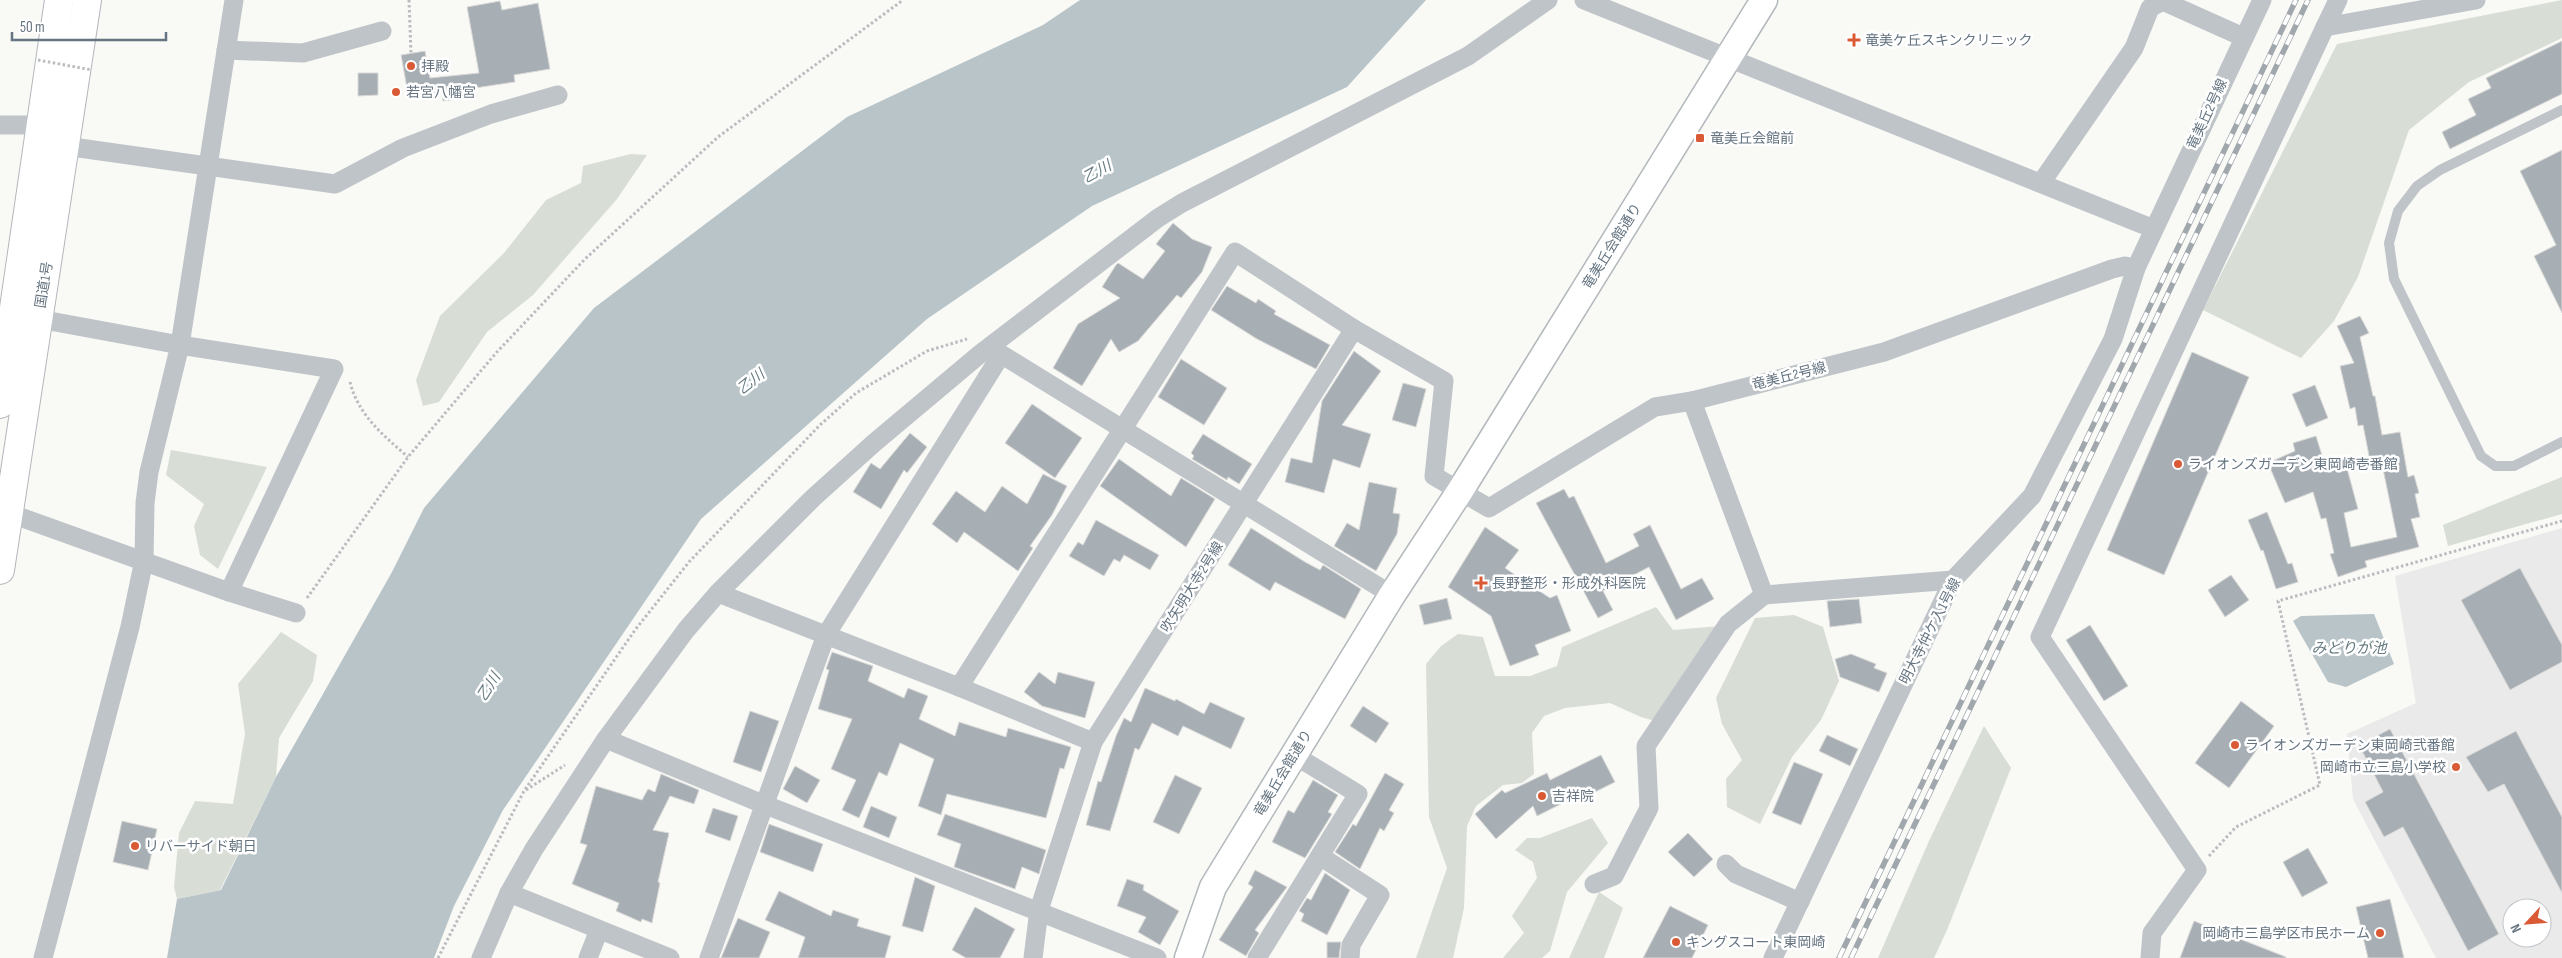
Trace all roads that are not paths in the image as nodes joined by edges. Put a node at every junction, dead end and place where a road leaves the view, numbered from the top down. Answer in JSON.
{"nodes":[{"id":1,"x":59,"y":0,"type":"edge"},
{"id":2,"x":88,"y":0,"type":"edge"},
{"id":3,"x":234,"y":0,"type":"edge"},
{"id":4,"x":1548,"y":0,"type":"edge"},
{"id":5,"x":1584,"y":0,"type":"edge"},
{"id":6,"x":1764,"y":0,"type":"edge"},
{"id":7,"x":2262,"y":0,"type":"edge"},
{"id":8,"x":2338,"y":0,"type":"edge"},
{"id":9,"x":2476,"y":0,"type":"edge"},
{"id":10,"x":2325,"y":26,"type":"junction"},
{"id":11,"x":382,"y":31,"type":"dead end"},
{"id":12,"x":2243,"y":37,"type":"junction"},
{"id":13,"x":226,"y":50,"type":"junction"},
{"id":14,"x":1728,"y":57,"type":"junction"},
{"id":15,"x":558,"y":94,"type":"dead end"},
{"id":16,"x":2562,"y":110,"type":"edge"},
{"id":17,"x":0,"y":125,"type":"edge"},
{"id":18,"x":42,"y":125,"type":"junction"},
{"id":19,"x":65,"y":146,"type":"junction"},
{"id":20,"x":208,"y":167,"type":"junction"},
{"id":21,"x":2041,"y":183,"type":"junction"},
{"id":22,"x":2154,"y":229,"type":"junction"},
{"id":23,"x":2136,"y":268,"type":"junction"},
{"id":24,"x":39,"y":319,"type":"junction"},
{"id":25,"x":1354,"y":329,"type":"junction"},
{"id":26,"x":5,"y":335,"type":"edge"},
{"id":27,"x":180,"y":345,"type":"junction"},
{"id":28,"x":996,"y":351,"type":"junction"},
{"id":29,"x":1692,"y":401,"type":"junction"},
{"id":30,"x":0,"y":404,"type":"edge"},
{"id":31,"x":1124,"y":428,"type":"junction"},
{"id":32,"x":2562,"y":442,"type":"edge"},
{"id":33,"x":1460,"y":491,"type":"junction"},
{"id":34,"x":1244,"y":503,"type":"junction"},
{"id":35,"x":4,"y":511,"type":"edge"},
{"id":36,"x":144,"y":560,"type":"junction"},
{"id":37,"x":0,"y":570,"type":"edge"},
{"id":38,"x":1953,"y":580,"type":"junction"},
{"id":39,"x":229,"y":592,"type":"junction"},
{"id":40,"x":718,"y":593,"type":"junction"},
{"id":41,"x":1392,"y":595,"type":"junction"},
{"id":42,"x":1764,"y":595,"type":"junction"},
{"id":43,"x":296,"y":613,"type":"road end"},
{"id":44,"x":826,"y":635,"type":"junction"},
{"id":45,"x":959,"y":686,"type":"junction"},
{"id":46,"x":606,"y":739,"type":"junction"},
{"id":47,"x":1094,"y":742,"type":"junction"},
{"id":48,"x":1294,"y":755,"type":"junction"},
{"id":49,"x":763,"y":804,"type":"junction"},
{"id":50,"x":1320,"y":856,"type":"junction"},
{"id":51,"x":1726,"y":864,"type":"dead end"},
{"id":52,"x":1594,"y":884,"type":"dead end"},
{"id":53,"x":509,"y":893,"type":"junction"},
{"id":54,"x":1800,"y":902,"type":"junction"},
{"id":55,"x":1039,"y":910,"type":"junction"},
{"id":56,"x":598,"y":930,"type":"junction"},
{"id":57,"x":43,"y":958,"type":"edge"},
{"id":58,"x":481,"y":958,"type":"edge"},
{"id":59,"x":588,"y":958,"type":"edge"},
{"id":60,"x":670,"y":958,"type":"edge"},
{"id":61,"x":709,"y":958,"type":"edge"},
{"id":62,"x":1033,"y":958,"type":"edge"},
{"id":63,"x":1157,"y":958,"type":"edge"},
{"id":64,"x":1188,"y":958,"type":"edge"},
{"id":65,"x":1257,"y":958,"type":"edge"},
{"id":66,"x":1350,"y":958,"type":"edge"},
{"id":67,"x":1773,"y":958,"type":"edge"},
{"id":68,"x":2150,"y":958,"type":"edge"}],
"edges":[{"from":1,"to":18,"type":"highway","name":"国道1号"},
{"from":2,"to":19,"type":"highway","name":"国道1号"},
{"from":3,"to":13,"type":"street"},
{"from":4,"to":28,"type":"street"},
{"from":5,"to":14,"type":"street"},
{"from":6,"to":14,"type":"street","name":"竜美丘会館通り"},
{"from":7,"to":12,"type":"street","name":"竜美丘2号線"},
{"from":8,"to":10,"type":"street"},
{"from":9,"to":10,"type":"street"},
{"from":10,"to":68,"type":"street"},
{"from":11,"to":13,"type":"street"},
{"from":12,"to":21,"type":"street"},
{"from":12,"to":22,"type":"street","name":"竜美丘2号線"},
{"from":13,"to":20,"type":"street"},
{"from":14,"to":21,"type":"street"},
{"from":14,"to":33,"type":"street","name":"竜美丘会館通り"},
{"from":15,"to":20,"type":"street"},
{"from":16,"to":32,"type":"lane"},
{"from":17,"to":18,"type":"street"},
{"from":18,"to":26,"type":"highway","name":"国道1号"},
{"from":19,"to":20,"type":"street"},
{"from":19,"to":24,"type":"highway","name":"国道1号"},
{"from":20,"to":27,"type":"street"},
{"from":21,"to":22,"type":"street"},
{"from":22,"to":23,"type":"street","name":"竜美丘2号線"},
{"from":23,"to":29,"type":"street","name":"竜美丘2号線"},
{"from":23,"to":38,"type":"street","name":"明大寺仲ケ入1号線"},
{"from":24,"to":27,"type":"street"},
{"from":24,"to":35,"type":"highway","name":"国道1号"},
{"from":25,"to":31,"type":"street"},
{"from":25,"to":33,"type":"street"},
{"from":25,"to":34,"type":"street","name":"吹矢明大寺2号線"},
{"from":26,"to":30,"type":"highway","name":"国道1号"},
{"from":27,"to":36,"type":"street"},
{"from":27,"to":39,"type":"street"},
{"from":28,"to":31,"type":"street"},
{"from":28,"to":40,"type":"street"},
{"from":28,"to":44,"type":"street"},
{"from":29,"to":33,"type":"street","name":"竜美丘2号線"},
{"from":29,"to":42,"type":"street"},
{"from":31,"to":34,"type":"street"},
{"from":31,"to":45,"type":"street"},
{"from":33,"to":41,"type":"street","name":"竜美丘会館通り"},
{"from":34,"to":41,"type":"street"},
{"from":34,"to":47,"type":"street","name":"吹矢明大寺2号線"},
{"from":35,"to":36,"type":"street"},
{"from":35,"to":37,"type":"highway","name":"国道1号"},
{"from":36,"to":39,"type":"street"},
{"from":36,"to":57,"type":"street"},
{"from":38,"to":42,"type":"street"},
{"from":38,"to":54,"type":"street","name":"明大寺仲ケ入1号線"},
{"from":39,"to":43,"type":"street"},
{"from":40,"to":44,"type":"street"},
{"from":40,"to":46,"type":"street"},
{"from":41,"to":48,"type":"street","name":"竜美丘会館通り"},
{"from":42,"to":52,"type":"street"},
{"from":44,"to":45,"type":"street"},
{"from":44,"to":49,"type":"street"},
{"from":45,"to":47,"type":"street"},
{"from":46,"to":49,"type":"street"},
{"from":46,"to":53,"type":"street"},
{"from":47,"to":55,"type":"street","name":"吹矢明大寺2号線"},
{"from":48,"to":50,"type":"street"},
{"from":48,"to":64,"type":"street","name":"竜美丘会館通り"},
{"from":49,"to":55,"type":"street"},
{"from":49,"to":61,"type":"street"},
{"from":50,"to":65,"type":"street"},
{"from":50,"to":66,"type":"street"},
{"from":51,"to":54,"type":"street"},
{"from":53,"to":56,"type":"street"},
{"from":53,"to":58,"type":"street"},
{"from":54,"to":67,"type":"street","name":"明大寺仲ケ入1号線"},
{"from":55,"to":62,"type":"street","name":"吹矢明大寺2号線"},
{"from":55,"to":63,"type":"street"},
{"from":56,"to":59,"type":"street"},
{"from":56,"to":60,"type":"street"}]}
